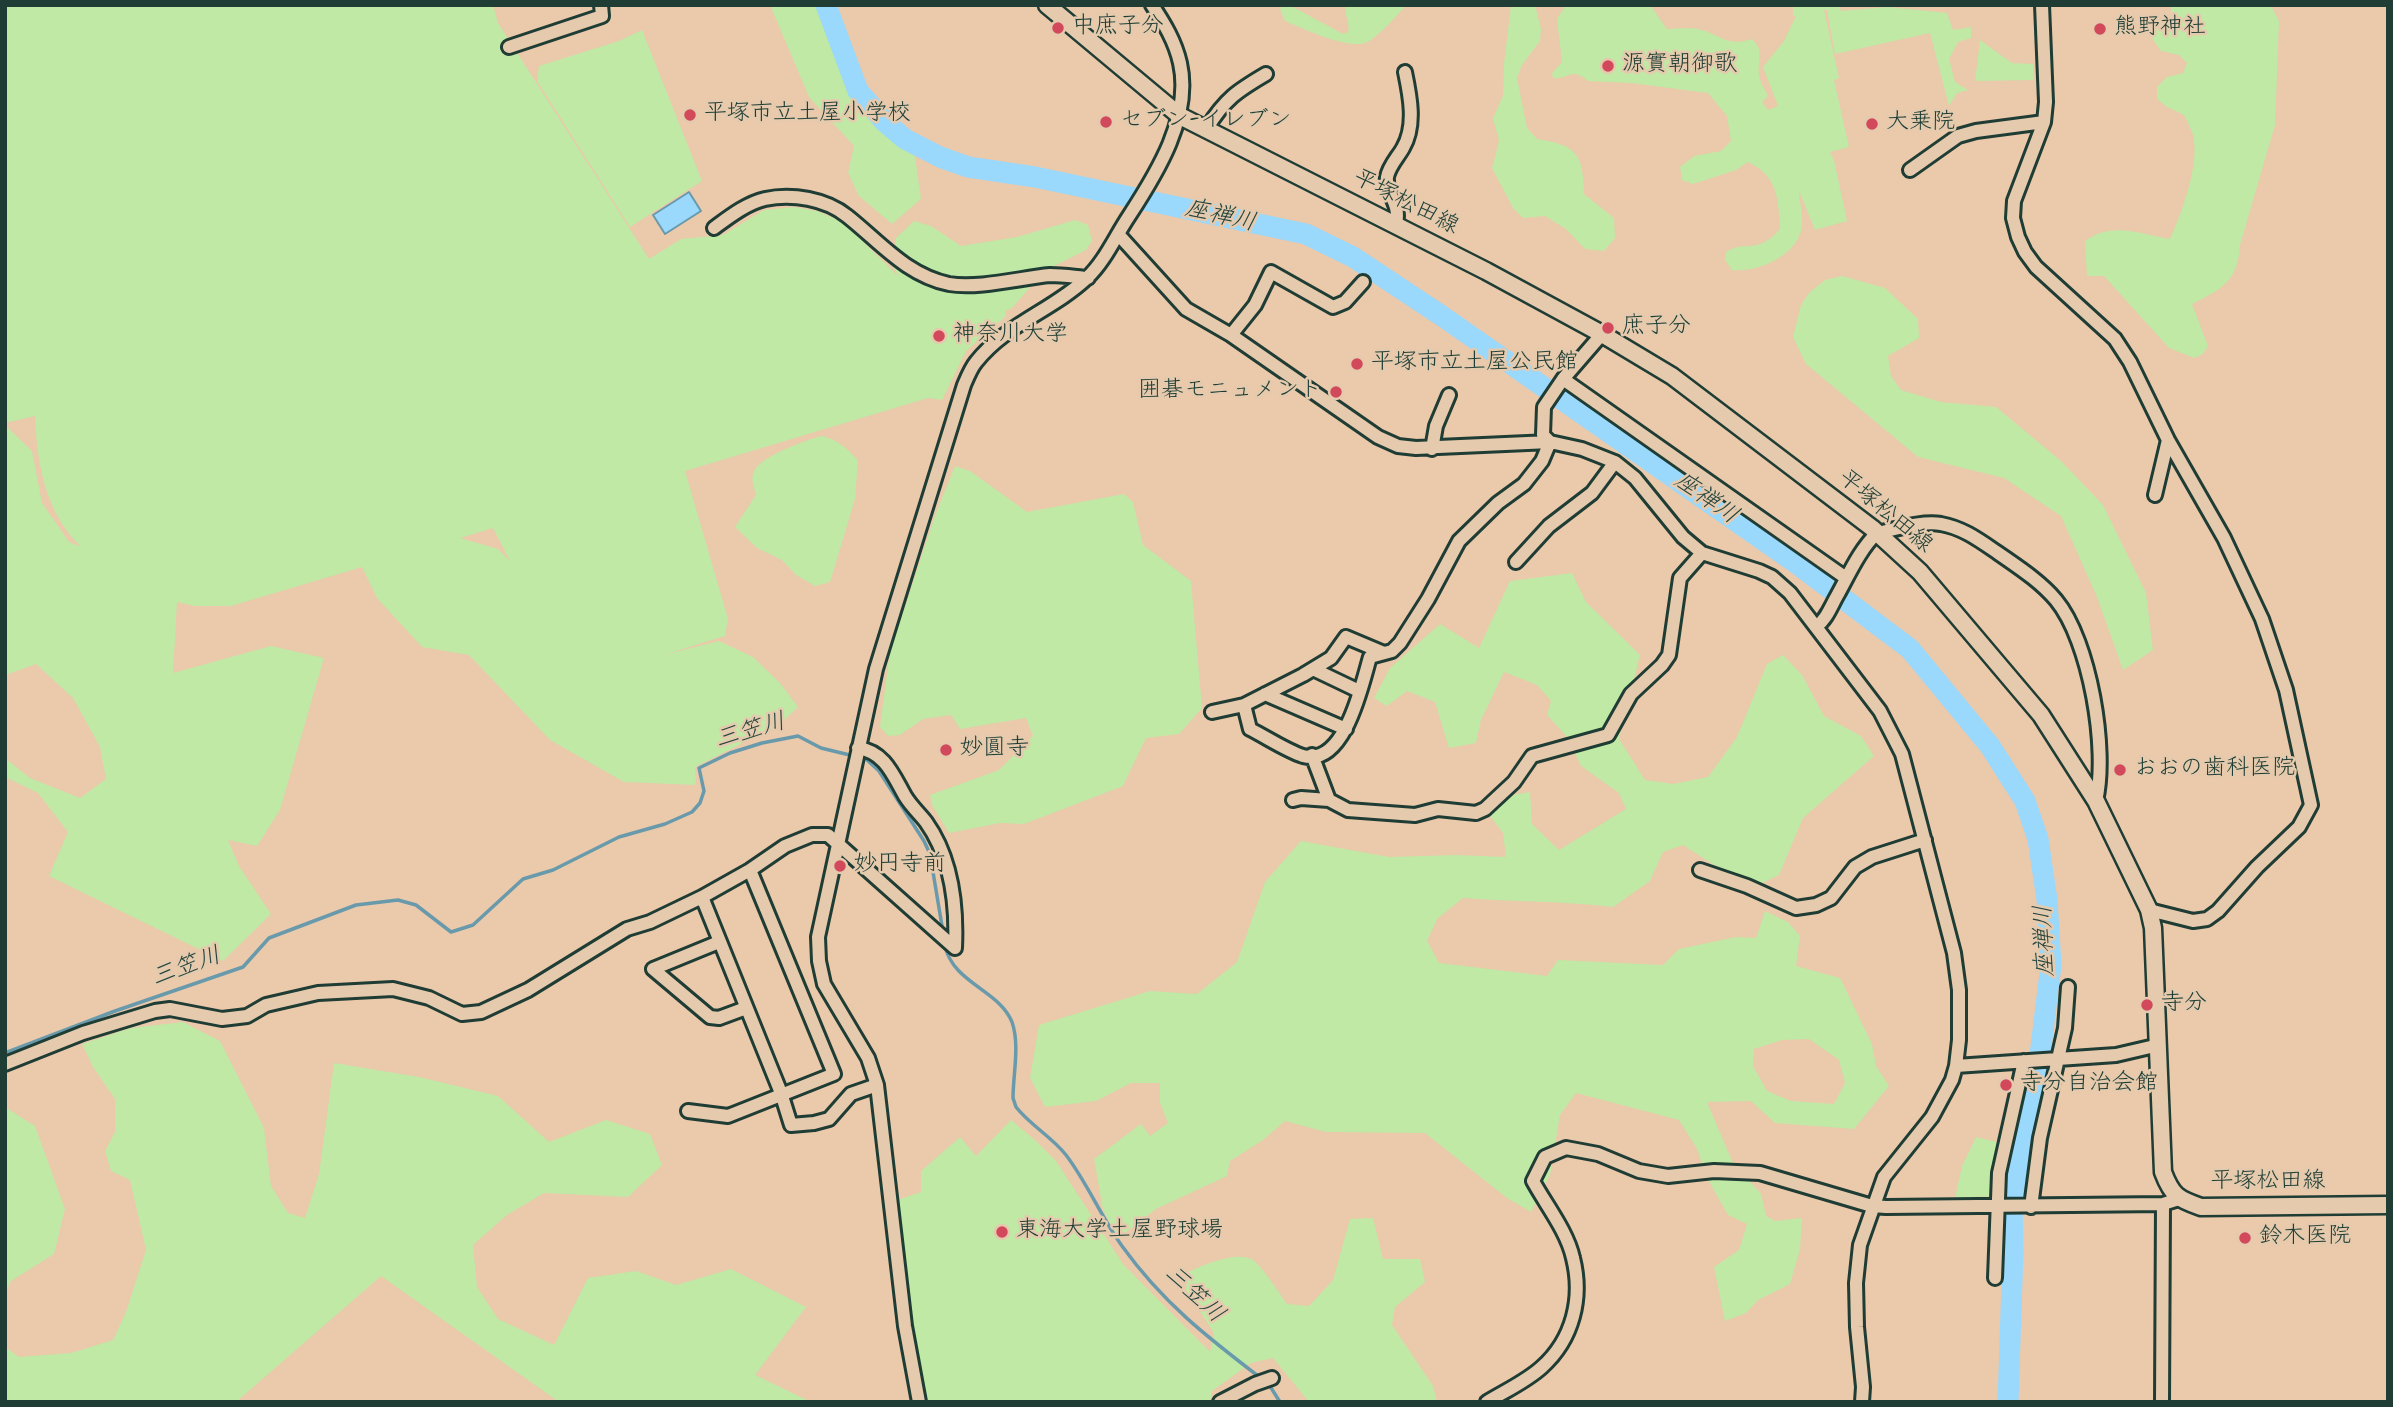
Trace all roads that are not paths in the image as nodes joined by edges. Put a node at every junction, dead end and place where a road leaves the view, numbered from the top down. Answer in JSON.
{"nodes":[{"id":1,"x":601,"y":5,"type":"edge"},
{"id":2,"x":1047,"y":5,"type":"edge"},
{"id":3,"x":1152,"y":5,"type":"edge"},
{"id":4,"x":2042,"y":5,"type":"edge"},
{"id":5,"x":509,"y":47,"type":"dead end"},
{"id":6,"x":1405,"y":72,"type":"dead end"},
{"id":7,"x":1265,"y":75,"type":"dead end"},
{"id":8,"x":1180,"y":116,"type":"junction"},
{"id":9,"x":2044,"y":122,"type":"junction"},
{"id":10,"x":1207,"y":128,"type":"junction"},
{"id":11,"x":1910,"y":170,"type":"dead end"},
{"id":12,"x":1396,"y":224,"type":"junction"},
{"id":13,"x":714,"y":228,"type":"dead end"},
{"id":14,"x":1118,"y":234,"type":"junction"},
{"id":15,"x":1088,"y":278,"type":"junction"},
{"id":16,"x":1363,"y":282,"type":"dead end"},
{"id":17,"x":1602,"y":334,"type":"junction"},
{"id":18,"x":1231,"y":335,"type":"junction"},
{"id":19,"x":1562,"y":381,"type":"junction"},
{"id":20,"x":1450,"y":395,"type":"dead end"},
{"id":21,"x":2168,"y":440,"type":"junction"},
{"id":22,"x":1550,"y":442,"type":"junction"},
{"id":23,"x":1432,"y":449,"type":"junction"},
{"id":24,"x":1615,"y":462,"type":"junction"},
{"id":25,"x":2155,"y":495,"type":"dead end"},
{"id":26,"x":1877,"y":533,"type":"junction"},
{"id":27,"x":1702,"y":552,"type":"junction"},
{"id":28,"x":1516,"y":562,"type":"dead end"},
{"id":29,"x":1846,"y":580,"type":"junction"},
{"id":30,"x":1816,"y":627,"type":"junction"},
{"id":31,"x":1384,"y":653,"type":"junction"},
{"id":32,"x":1313,"y":669,"type":"junction"},
{"id":33,"x":1359,"y":691,"type":"junction"},
{"id":34,"x":1265,"y":694,"type":"junction"},
{"id":35,"x":1244,"y":705,"type":"junction"},
{"id":36,"x":1212,"y":712,"type":"dead end"},
{"id":37,"x":1346,"y":729,"type":"junction"},
{"id":38,"x":858,"y":748,"type":"junction"},
{"id":39,"x":1312,"y":755,"type":"junction"},
{"id":40,"x":1293,"y":800,"type":"dead end"},
{"id":41,"x":1329,"y":800,"type":"junction"},
{"id":42,"x":2096,"y":801,"type":"junction"},
{"id":43,"x":1925,"y":840,"type":"junction"},
{"id":44,"x":838,"y":844,"type":"junction"},
{"id":45,"x":750,"y":870,"type":"junction"},
{"id":46,"x":1700,"y":870,"type":"dead end"},
{"id":47,"x":702,"y":897,"type":"junction"},
{"id":48,"x":2149,"y":910,"type":"junction"},
{"id":49,"x":719,"y":942,"type":"junction"},
{"id":50,"x":2068,"y":987,"type":"dead end"},
{"id":51,"x":746,"y":1008,"type":"junction"},
{"id":52,"x":2159,"y":1045,"type":"junction"},
{"id":53,"x":2058,"y":1059,"type":"junction"},
{"id":54,"x":2024,"y":1061,"type":"junction"},
{"id":55,"x":5,"y":1064,"type":"edge"},
{"id":56,"x":1956,"y":1066,"type":"junction"},
{"id":57,"x":877,"y":1085,"type":"junction"},
{"id":58,"x":781,"y":1093,"type":"junction"},
{"id":59,"x":688,"y":1111,"type":"dead end"},
{"id":60,"x":2179,"y":1199,"type":"junction"},
{"id":61,"x":2163,"y":1204,"type":"junction"},
{"id":62,"x":2388,"y":1205,"type":"edge"},
{"id":63,"x":1872,"y":1206,"type":"junction"},
{"id":64,"x":1999,"y":1206,"type":"junction"},
{"id":65,"x":2031,"y":1207,"type":"junction"},
{"id":66,"x":1995,"y":1278,"type":"dead end"},
{"id":67,"x":1272,"y":1378,"type":"dead end"},
{"id":68,"x":919,"y":1402,"type":"edge"},
{"id":69,"x":1220,"y":1402,"type":"edge"},
{"id":70,"x":1487,"y":1402,"type":"edge"},
{"id":71,"x":1862,"y":1402,"type":"edge"},
{"id":72,"x":2162,"y":1402,"type":"edge"}],
"edges":[{"from":1,"to":5,"type":"street"},
{"from":2,"to":8,"type":"main road","name":"平塚松田線"},
{"from":3,"to":8,"type":"street"},
{"from":4,"to":9,"type":"street"},
{"from":6,"to":12,"type":"street"},
{"from":7,"to":10,"type":"street"},
{"from":8,"to":10,"type":"main road","name":"平塚松田線"},
{"from":8,"to":14,"type":"street"},
{"from":9,"to":11,"type":"street"},
{"from":9,"to":21,"type":"street"},
{"from":10,"to":12,"type":"main road","name":"平塚松田線"},
{"from":12,"to":17,"type":"main road","name":"平塚松田線"},
{"from":13,"to":15,"type":"street"},
{"from":14,"to":15,"type":"street"},
{"from":14,"to":18,"type":"street"},
{"from":15,"to":38,"type":"street"},
{"from":16,"to":18,"type":"street"},
{"from":17,"to":19,"type":"street"},
{"from":17,"to":26,"type":"main road","name":"平塚松田線"},
{"from":18,"to":23,"type":"street"},
{"from":19,"to":22,"type":"street"},
{"from":19,"to":29,"type":"street"},
{"from":20,"to":23,"type":"street"},
{"from":21,"to":25,"type":"street"},
{"from":21,"to":48,"type":"street"},
{"from":22,"to":23,"type":"street"},
{"from":22,"to":24,"type":"street"},
{"from":22,"to":31,"type":"street"},
{"from":24,"to":27,"type":"street"},
{"from":24,"to":28,"type":"street"},
{"from":26,"to":29,"type":"street"},
{"from":26,"to":42,"type":"main road","name":"平塚松田線"},
{"from":26,"to":42,"type":"street"},
{"from":27,"to":30,"type":"street"},
{"from":27,"to":41,"type":"street"},
{"from":29,"to":30,"type":"street"},
{"from":30,"to":43,"type":"street"},
{"from":31,"to":32,"type":"street"},
{"from":31,"to":33,"type":"street"},
{"from":32,"to":33,"type":"street"},
{"from":32,"to":34,"type":"street"},
{"from":33,"to":37,"type":"street"},
{"from":34,"to":35,"type":"street"},
{"from":34,"to":37,"type":"street"},
{"from":35,"to":36,"type":"street"},
{"from":35,"to":39,"type":"street"},
{"from":37,"to":39,"type":"street"},
{"from":38,"to":44,"type":"street"},
{"from":38,"to":44,"type":"street"},
{"from":39,"to":41,"type":"street"},
{"from":40,"to":41,"type":"street"},
{"from":42,"to":48,"type":"main road","name":"平塚松田線"},
{"from":43,"to":46,"type":"street"},
{"from":43,"to":56,"type":"street"},
{"from":44,"to":45,"type":"street"},
{"from":44,"to":57,"type":"street"},
{"from":45,"to":47,"type":"street"},
{"from":45,"to":58,"type":"street"},
{"from":47,"to":49,"type":"street"},
{"from":47,"to":55,"type":"street"},
{"from":48,"to":52,"type":"main road","name":"平塚松田線"},
{"from":49,"to":51,"type":"street"},
{"from":49,"to":51,"type":"street"},
{"from":50,"to":53,"type":"street"},
{"from":51,"to":58,"type":"street"},
{"from":52,"to":53,"type":"street"},
{"from":52,"to":60,"type":"main road","name":"平塚松田線"},
{"from":53,"to":54,"type":"street"},
{"from":53,"to":65,"type":"street"},
{"from":54,"to":56,"type":"street"},
{"from":54,"to":64,"type":"street"},
{"from":56,"to":63,"type":"street"},
{"from":57,"to":58,"type":"street"},
{"from":57,"to":68,"type":"street"},
{"from":58,"to":59,"type":"street"},
{"from":60,"to":61,"type":"street"},
{"from":60,"to":62,"type":"main road","name":"平塚松田線"},
{"from":61,"to":65,"type":"street"},
{"from":61,"to":72,"type":"street"},
{"from":63,"to":64,"type":"street"},
{"from":63,"to":70,"type":"street"},
{"from":63,"to":71,"type":"street"},
{"from":64,"to":65,"type":"street"},
{"from":64,"to":66,"type":"street"},
{"from":67,"to":69,"type":"street"}]}
